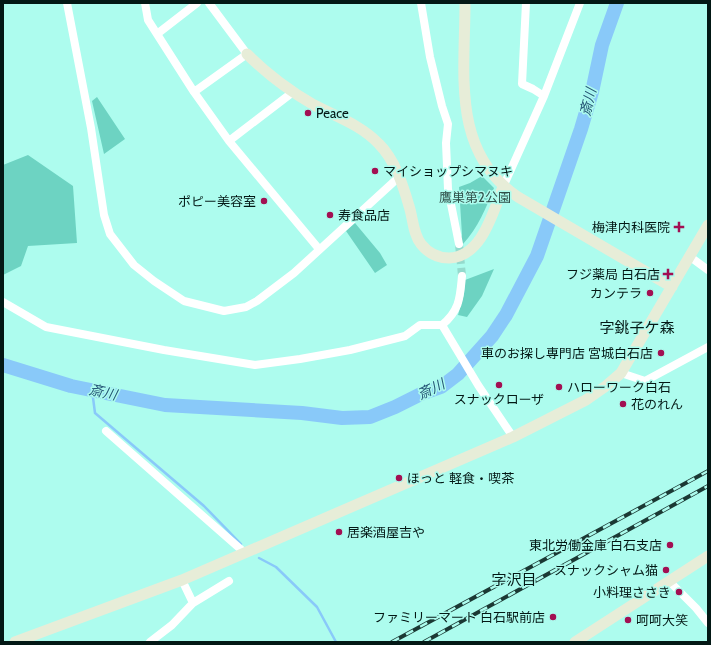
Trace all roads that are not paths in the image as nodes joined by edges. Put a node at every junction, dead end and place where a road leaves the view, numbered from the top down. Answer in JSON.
{"nodes":[{"id":1,"x":67,"y":3,"type":"edge"},
{"id":2,"x":145,"y":3,"type":"edge"},
{"id":3,"x":197,"y":3,"type":"edge"},
{"id":4,"x":209,"y":3,"type":"edge"},
{"id":5,"x":421,"y":3,"type":"edge"},
{"id":6,"x":465,"y":3,"type":"edge"},
{"id":7,"x":526,"y":3,"type":"edge"},
{"id":8,"x":580,"y":3,"type":"edge"},
{"id":9,"x":157,"y":34,"type":"junction"},
{"id":10,"x":247,"y":54,"type":"junction"},
{"id":11,"x":194,"y":92,"type":"junction"},
{"id":12,"x":293,"y":92,"type":"junction"},
{"id":13,"x":544,"y":96,"type":"junction"},
{"id":14,"x":229,"y":141,"type":"junction"},
{"id":15,"x":399,"y":177,"type":"junction"},
{"id":16,"x":504,"y":187,"type":"junction"},
{"id":17,"x":708,"y":225,"type":"edge"},
{"id":18,"x":459,"y":244,"type":"tunnel mouth"},
{"id":19,"x":319,"y":249,"type":"junction"},
{"id":20,"x":689,"y":256,"type":"junction"},
{"id":21,"x":708,"y":270,"type":"edge"},
{"id":22,"x":462,"y":276,"type":"tunnel mouth"},
{"id":23,"x":672,"y":287,"type":"junction"},
{"id":24,"x":3,"y":302,"type":"edge"},
{"id":25,"x":442,"y":325,"type":"junction"},
{"id":26,"x":708,"y":347,"type":"edge"},
{"id":27,"x":621,"y":373,"type":"junction"},
{"id":28,"x":106,"y":431,"type":"dead end"},
{"id":29,"x":513,"y":437,"type":"junction"},
{"id":30,"x":245,"y":553,"type":"junction"},
{"id":31,"x":708,"y":556,"type":"edge"},
{"id":32,"x":182,"y":580,"type":"junction"},
{"id":33,"x":229,"y":581,"type":"dead end"},
{"id":34,"x":669,"y":581,"type":"junction"},
{"id":35,"x":193,"y":603,"type":"junction"},
{"id":36,"x":708,"y":623,"type":"edge"},
{"id":37,"x":15,"y":642,"type":"edge"},
{"id":38,"x":150,"y":642,"type":"edge"},
{"id":39,"x":575,"y":642,"type":"edge"}],
"edges":[{"from":1,"to":19,"type":"street"},
{"from":2,"to":9,"type":"street"},
{"from":3,"to":9,"type":"street"},
{"from":4,"to":10,"type":"street"},
{"from":5,"to":18,"type":"street"},
{"from":6,"to":16,"type":"street"},
{"from":7,"to":13,"type":"street"},
{"from":8,"to":13,"type":"street"},
{"from":9,"to":11,"type":"street"},
{"from":10,"to":11,"type":"street"},
{"from":10,"to":12,"type":"street"},
{"from":11,"to":14,"type":"street"},
{"from":12,"to":14,"type":"street"},
{"from":12,"to":15,"type":"street"},
{"from":13,"to":16,"type":"street"},
{"from":14,"to":19,"type":"street"},
{"from":15,"to":16,"type":"street"},
{"from":15,"to":19,"type":"street"},
{"from":16,"to":23,"type":"street"},
{"from":17,"to":20,"type":"street"},
{"from":20,"to":21,"type":"street"},
{"from":20,"to":23,"type":"street"},
{"from":22,"to":25,"type":"street"},
{"from":23,"to":27,"type":"street"},
{"from":24,"to":25,"type":"street"},
{"from":25,"to":29,"type":"street"},
{"from":26,"to":27,"type":"street"},
{"from":27,"to":29,"type":"street"},
{"from":28,"to":30,"type":"street"},
{"from":29,"to":30,"type":"street"},
{"from":30,"to":32,"type":"street"},
{"from":31,"to":34,"type":"street"},
{"from":32,"to":35,"type":"street"},
{"from":32,"to":37,"type":"street"},
{"from":33,"to":35,"type":"street"},
{"from":34,"to":36,"type":"street"},
{"from":34,"to":39,"type":"street"},
{"from":35,"to":38,"type":"street"}]}
